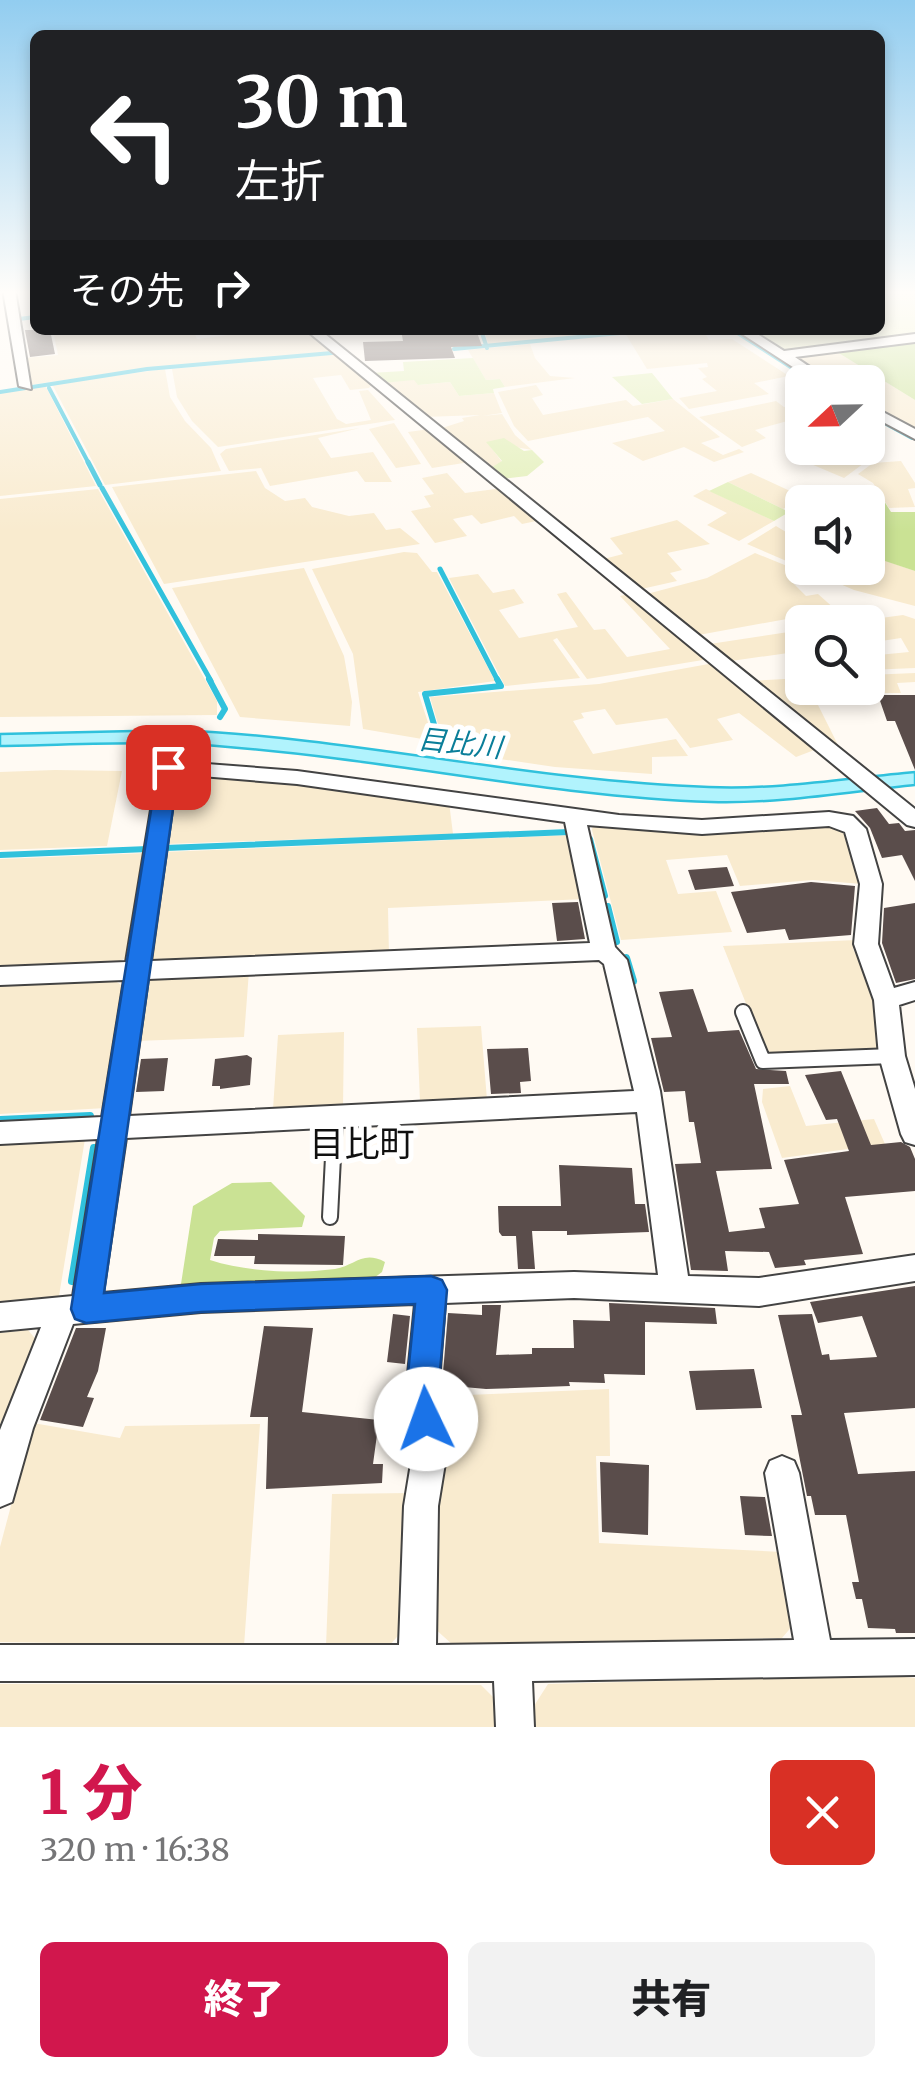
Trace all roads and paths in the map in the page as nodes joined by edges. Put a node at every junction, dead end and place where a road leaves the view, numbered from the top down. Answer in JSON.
{"nodes":[{"id":1,"x":23,"y":371,"type":"edge"},
{"id":2,"x":362,"y":371,"type":"edge"},
{"id":3,"x":26,"y":386,"type":"dead end"},
{"id":4,"x":885,"y":421,"type":"edge"},
{"id":5,"x":885,"y":428,"type":"edge"},
{"id":6,"x":910,"y":440,"type":"edge"},
{"id":7,"x":574,"y":816,"type":"junction"},
{"id":8,"x":915,"y":820,"type":"edge"},
{"id":9,"x":604,"y":951,"type":"junction"},
{"id":10,"x":137,"y":970,"type":"junction"},
{"id":11,"x":0,"y":976,"type":"edge"},
{"id":12,"x":915,"y":991,"type":"edge"},
{"id":13,"x":886,"y":1000,"type":"junction"},
{"id":14,"x":743,"y":1012,"type":"dead end"},
{"id":15,"x":892,"y":1056,"type":"junction"},
{"id":16,"x":648,"y":1101,"type":"junction"},
{"id":17,"x":335,"y":1117,"type":"junction"},
{"id":18,"x":113,"y":1128,"type":"junction"},
{"id":19,"x":0,"y":1133,"type":"edge"},
{"id":20,"x":915,"y":1133,"type":"edge"},
{"id":21,"x":330,"y":1217,"type":"dead end"},
{"id":22,"x":915,"y":1268,"type":"edge"},
{"id":23,"x":675,"y":1288,"type":"junction"},
{"id":24,"x":431,"y":1290,"type":"junction"},
{"id":25,"x":74,"y":1310,"type":"junction"},
{"id":26,"x":0,"y":1317,"type":"edge"},
{"id":27,"x":782,"y":1473,"type":"dead end"},
{"id":28,"x":0,"y":1490,"type":"edge"},
{"id":29,"x":814,"y":1656,"type":"junction"},
{"id":30,"x":915,"y":1657,"type":"edge"},
{"id":31,"x":512,"y":1662,"type":"junction"},
{"id":32,"x":0,"y":1663,"type":"edge"},
{"id":33,"x":417,"y":1664,"type":"junction"},
{"id":34,"x":516,"y":1727,"type":"edge"}],
"edges":[{"from":1,"to":3,"type":"street"},
{"from":2,"to":8,"type":"street"},
{"from":4,"to":6,"type":"street"},
{"from":5,"to":6,"type":"street"},
{"from":7,"to":9,"type":"street"},
{"from":7,"to":10,"type":"street"},
{"from":7,"to":13,"type":"street"},
{"from":9,"to":10,"type":"street"},
{"from":9,"to":16,"type":"street"},
{"from":10,"to":11,"type":"street"},
{"from":10,"to":18,"type":"street"},
{"from":12,"to":13,"type":"street"},
{"from":13,"to":15,"type":"street"},
{"from":14,"to":15,"type":"lane"},
{"from":15,"to":20,"type":"street"},
{"from":16,"to":17,"type":"street"},
{"from":16,"to":23,"type":"street"},
{"from":17,"to":18,"type":"street"},
{"from":17,"to":21,"type":"lane"},
{"from":18,"to":19,"type":"street"},
{"from":18,"to":25,"type":"street"},
{"from":22,"to":23,"type":"street"},
{"from":23,"to":24,"type":"street"},
{"from":24,"to":25,"type":"street"},
{"from":24,"to":33,"type":"street"},
{"from":25,"to":26,"type":"street"},
{"from":25,"to":28,"type":"street"},
{"from":27,"to":29,"type":"street"},
{"from":29,"to":30,"type":"street"},
{"from":29,"to":31,"type":"street"},
{"from":31,"to":33,"type":"street"},
{"from":31,"to":34,"type":"street"},
{"from":32,"to":33,"type":"street"}]}
